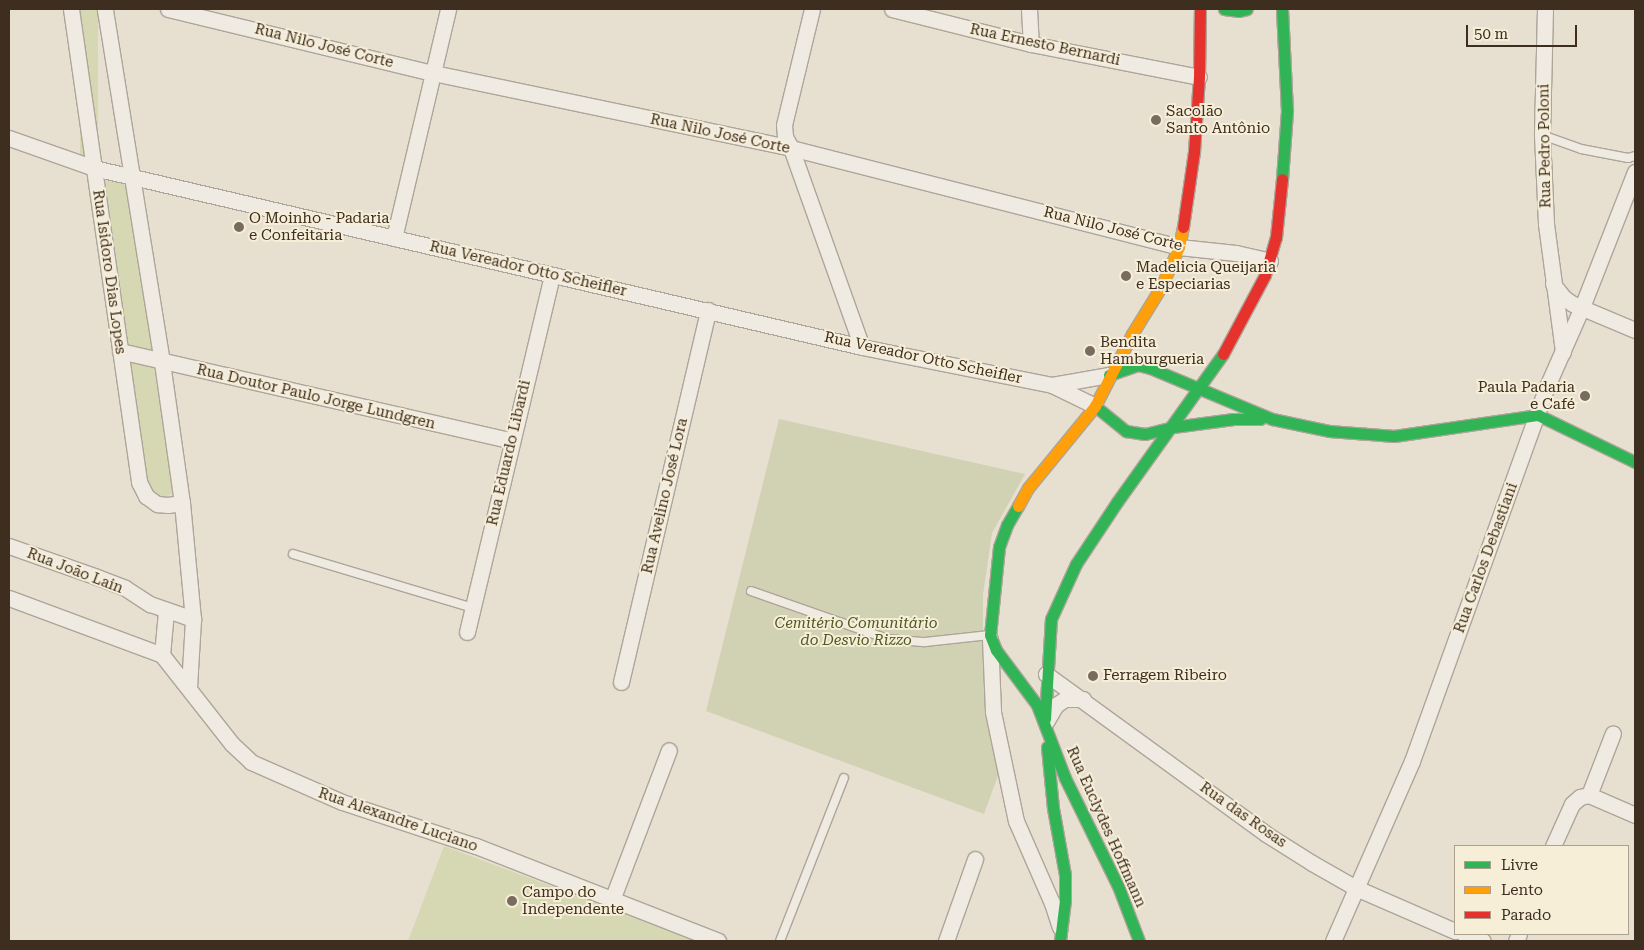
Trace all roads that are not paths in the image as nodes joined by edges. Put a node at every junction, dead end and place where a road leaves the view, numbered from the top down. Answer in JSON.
{"nodes":[{"id":1,"x":71,"y":9,"type":"edge"},
{"id":2,"x":105,"y":9,"type":"edge"},
{"id":3,"x":168,"y":9,"type":"edge"},
{"id":4,"x":448,"y":9,"type":"edge"},
{"id":5,"x":812,"y":9,"type":"edge"},
{"id":6,"x":892,"y":9,"type":"edge"},
{"id":7,"x":1029,"y":9,"type":"edge"},
{"id":8,"x":1200,"y":9,"type":"edge"},
{"id":9,"x":1224,"y":9,"type":"edge"},
{"id":10,"x":1247,"y":9,"type":"edge"},
{"id":11,"x":1282,"y":9,"type":"edge"},
{"id":12,"x":1545,"y":9,"type":"edge"},
{"id":13,"x":1031,"y":44,"type":"junction"},
{"id":14,"x":433,"y":73,"type":"junction"},
{"id":15,"x":1199,"y":77,"type":"junction"},
{"id":16,"x":1542,"y":136,"type":"junction"},
{"id":17,"x":9,"y":138,"type":"edge"},
{"id":18,"x":791,"y":148,"type":"junction"},
{"id":19,"x":1635,"y":156,"type":"edge"},
{"id":20,"x":94,"y":168,"type":"junction"},
{"id":21,"x":1635,"y":172,"type":"edge"},
{"id":22,"x":131,"y":177,"type":"junction"},
{"id":23,"x":394,"y":238,"type":"junction"},
{"id":24,"x":1178,"y":247,"type":"junction"},
{"id":25,"x":1270,"y":261,"type":"junction"},
{"id":26,"x":552,"y":274,"type":"junction"},
{"id":27,"x":1552,"y":282,"type":"junction"},
{"id":28,"x":1582,"y":307,"type":"junction"},
{"id":29,"x":708,"y":310,"type":"junction"},
{"id":30,"x":1635,"y":330,"type":"edge"},
{"id":31,"x":862,"y":347,"type":"junction"},
{"id":32,"x":120,"y":351,"type":"junction"},
{"id":33,"x":1563,"y":352,"type":"junction"},
{"id":34,"x":162,"y":362,"type":"junction"},
{"id":35,"x":1110,"y":375,"type":"junction"},
{"id":36,"x":1052,"y":385,"type":"junction"},
{"id":37,"x":1197,"y":390,"type":"junction"},
{"id":38,"x":1095,"y":406,"type":"junction"},
{"id":39,"x":1538,"y":415,"type":"junction"},
{"id":40,"x":1272,"y":419,"type":"junction"},
{"id":41,"x":1173,"y":427,"type":"junction"},
{"id":42,"x":512,"y":441,"type":"junction"},
{"id":43,"x":1635,"y":462,"type":"edge"},
{"id":44,"x":182,"y":503,"type":"junction"},
{"id":45,"x":9,"y":546,"type":"edge"},
{"id":46,"x":293,"y":554,"type":"dead end"},
{"id":47,"x":751,"y":591,"type":"dead end"},
{"id":48,"x":9,"y":598,"type":"edge"},
{"id":49,"x":473,"y":608,"type":"junction"},
{"id":50,"x":166,"y":611,"type":"junction"},
{"id":51,"x":193,"y":619,"type":"junction"},
{"id":52,"x":467,"y":632,"type":"dead end"},
{"id":53,"x":990,"y":635,"type":"junction"},
{"id":54,"x":996,"y":650,"type":"junction"},
{"id":55,"x":162,"y":655,"type":"junction"},
{"id":56,"x":1039,"y":677,"type":"junction"},
{"id":57,"x":621,"y":682,"type":"dead end"},
{"id":58,"x":189,"y":687,"type":"junction"},
{"id":59,"x":1083,"y":698,"type":"junction"},
{"id":60,"x":1044,"y":725,"type":"junction"},
{"id":61,"x":1613,"y":733,"type":"dead end"},
{"id":62,"x":669,"y":750,"type":"dead end"},
{"id":63,"x":844,"y":778,"type":"dead end"},
{"id":64,"x":1589,"y":795,"type":"junction"},
{"id":65,"x":1635,"y":815,"type":"edge"},
{"id":66,"x":1553,"y":845,"type":"edge"},
{"id":67,"x":974,"y":859,"type":"dead end"},
{"id":68,"x":1356,"y":888,"type":"junction"},
{"id":69,"x":612,"y":900,"type":"junction"},
{"id":70,"x":1454,"y":931,"type":"edge"},
{"id":71,"x":1467,"y":935,"type":"edge"},
{"id":72,"x":1061,"y":937,"type":"edge"},
{"id":73,"x":718,"y":941,"type":"edge"},
{"id":74,"x":780,"y":941,"type":"edge"},
{"id":75,"x":946,"y":941,"type":"edge"},
{"id":76,"x":1139,"y":941,"type":"edge"},
{"id":77,"x":1333,"y":941,"type":"edge"},
{"id":78,"x":1484,"y":941,"type":"edge"}],
"edges":[{"from":1,"to":20,"type":"street","name":"Rua Isidoro Dias Lopes"},
{"from":2,"to":22,"type":"street"},
{"from":3,"to":14,"type":"street","name":"Rua Nilo José Corte"},
{"from":4,"to":14,"type":"street"},
{"from":5,"to":18,"type":"street"},
{"from":6,"to":13,"type":"street","name":"Rua Ernesto Bernardi"},
{"from":7,"to":13,"type":"street"},
{"from":8,"to":15,"type":"street"},
{"from":9,"to":10,"type":"street"},
{"from":11,"to":25,"type":"street"},
{"from":12,"to":16,"type":"street","name":"Rua Pedro Poloni"},
{"from":13,"to":15,"type":"street","name":"Rua Ernesto Bernardi"},
{"from":14,"to":18,"type":"street","name":"Rua Nilo José Corte"},
{"from":14,"to":23,"type":"street"},
{"from":15,"to":24,"type":"street"},
{"from":16,"to":19,"type":"lane"},
{"from":16,"to":27,"type":"street","name":"Rua Pedro Poloni"},
{"from":17,"to":20,"type":"street","name":"Rua Vereador Otto Scheifler"},
{"from":18,"to":24,"type":"street","name":"Rua Nilo José Corte"},
{"from":18,"to":31,"type":"street"},
{"from":20,"to":22,"type":"street","name":"Rua Vereador Otto Scheifler"},
{"from":20,"to":32,"type":"street","name":"Rua Isidoro Dias Lopes"},
{"from":21,"to":28,"type":"street","name":"Rua Carlos Debastiani"},
{"from":22,"to":23,"type":"street","name":"Rua Vereador Otto Scheifler"},
{"from":22,"to":34,"type":"street"},
{"from":23,"to":26,"type":"street","name":"Rua Vereador Otto Scheifler"},
{"from":24,"to":25,"type":"street","name":"Rua Nilo José Corte"},
{"from":24,"to":35,"type":"street"},
{"from":25,"to":37,"type":"street"},
{"from":26,"to":29,"type":"street","name":"Rua Vereador Otto Scheifler"},
{"from":26,"to":42,"type":"street","name":"Rua Eduardo Libardi"},
{"from":27,"to":28,"type":"street"},
{"from":27,"to":33,"type":"street","name":"Rua Pedro Poloni"},
{"from":28,"to":30,"type":"street"},
{"from":28,"to":33,"type":"street","name":"Rua Carlos Debastiani"},
{"from":29,"to":31,"type":"street","name":"Rua Vereador Otto Scheifler"},
{"from":29,"to":57,"type":"street","name":"Rua Avelino José Lora"},
{"from":31,"to":36,"type":"street","name":"Rua Vereador Otto Scheifler"},
{"from":32,"to":34,"type":"street","name":"Rua Doutor Paulo Jorge Lundgren"},
{"from":32,"to":44,"type":"street","name":"Rua Isidoro Dias Lopes"},
{"from":33,"to":39,"type":"street","name":"Rua Carlos Debastiani"},
{"from":34,"to":42,"type":"street","name":"Rua Doutor Paulo Jorge Lundgren"},
{"from":34,"to":44,"type":"street"},
{"from":35,"to":36,"type":"street","name":"Rua Vereador Otto Scheifler"},
{"from":35,"to":37,"type":"street","name":"Rua Vereador Otto Scheifler"},
{"from":35,"to":38,"type":"street"},
{"from":36,"to":38,"type":"street","name":"Rua Vereador Otto Scheifler"},
{"from":37,"to":40,"type":"street","name":"Rua Vereador Otto Scheifler"},
{"from":37,"to":41,"type":"street"},
{"from":38,"to":41,"type":"street","name":"Rua Vereador Otto Scheifler"},
{"from":38,"to":53,"type":"street"},
{"from":39,"to":40,"type":"street"},
{"from":39,"to":43,"type":"street"},
{"from":39,"to":68,"type":"street","name":"Rua Carlos Debastiani"},
{"from":40,"to":41,"type":"street","name":"Rua Vereador Otto Scheifler"},
{"from":41,"to":56,"type":"street"},
{"from":42,"to":49,"type":"street","name":"Rua Eduardo Libardi"},
{"from":44,"to":51,"type":"street"},
{"from":45,"to":50,"type":"street","name":"Rua João Lain"},
{"from":46,"to":49,"type":"lane"},
{"from":47,"to":53,"type":"lane"},
{"from":48,"to":55,"type":"street"},
{"from":49,"to":52,"type":"street","name":"Rua Eduardo Libardi"},
{"from":50,"to":51,"type":"street"},
{"from":50,"to":55,"type":"street"},
{"from":51,"to":58,"type":"street"},
{"from":53,"to":54,"type":"street","name":"Rua Euclydes Hoffmann"},
{"from":53,"to":72,"type":"street"},
{"from":54,"to":56,"type":"street"},
{"from":54,"to":60,"type":"street","name":"Rua Euclydes Hoffmann"},
{"from":55,"to":58,"type":"street","name":"Rua Alexandre Luciano"},
{"from":56,"to":59,"type":"street","name":"Rua das Rosas"},
{"from":56,"to":60,"type":"street"},
{"from":58,"to":69,"type":"street","name":"Rua Alexandre Luciano"},
{"from":59,"to":60,"type":"street"},
{"from":59,"to":68,"type":"street","name":"Rua das Rosas"},
{"from":60,"to":72,"type":"street"},
{"from":60,"to":76,"type":"street","name":"Rua Euclydes Hoffmann"},
{"from":61,"to":64,"type":"street"},
{"from":62,"to":69,"type":"street"},
{"from":63,"to":74,"type":"lane"},
{"from":64,"to":65,"type":"street"},
{"from":64,"to":66,"type":"street"},
{"from":67,"to":75,"type":"street"},
{"from":68,"to":70,"type":"street","name":"Rua das Rosas"},
{"from":68,"to":77,"type":"street","name":"Rua Carlos Debastiani"},
{"from":69,"to":73,"type":"street","name":"Rua Alexandre Luciano"},
{"from":71,"to":78,"type":"street"}]}
